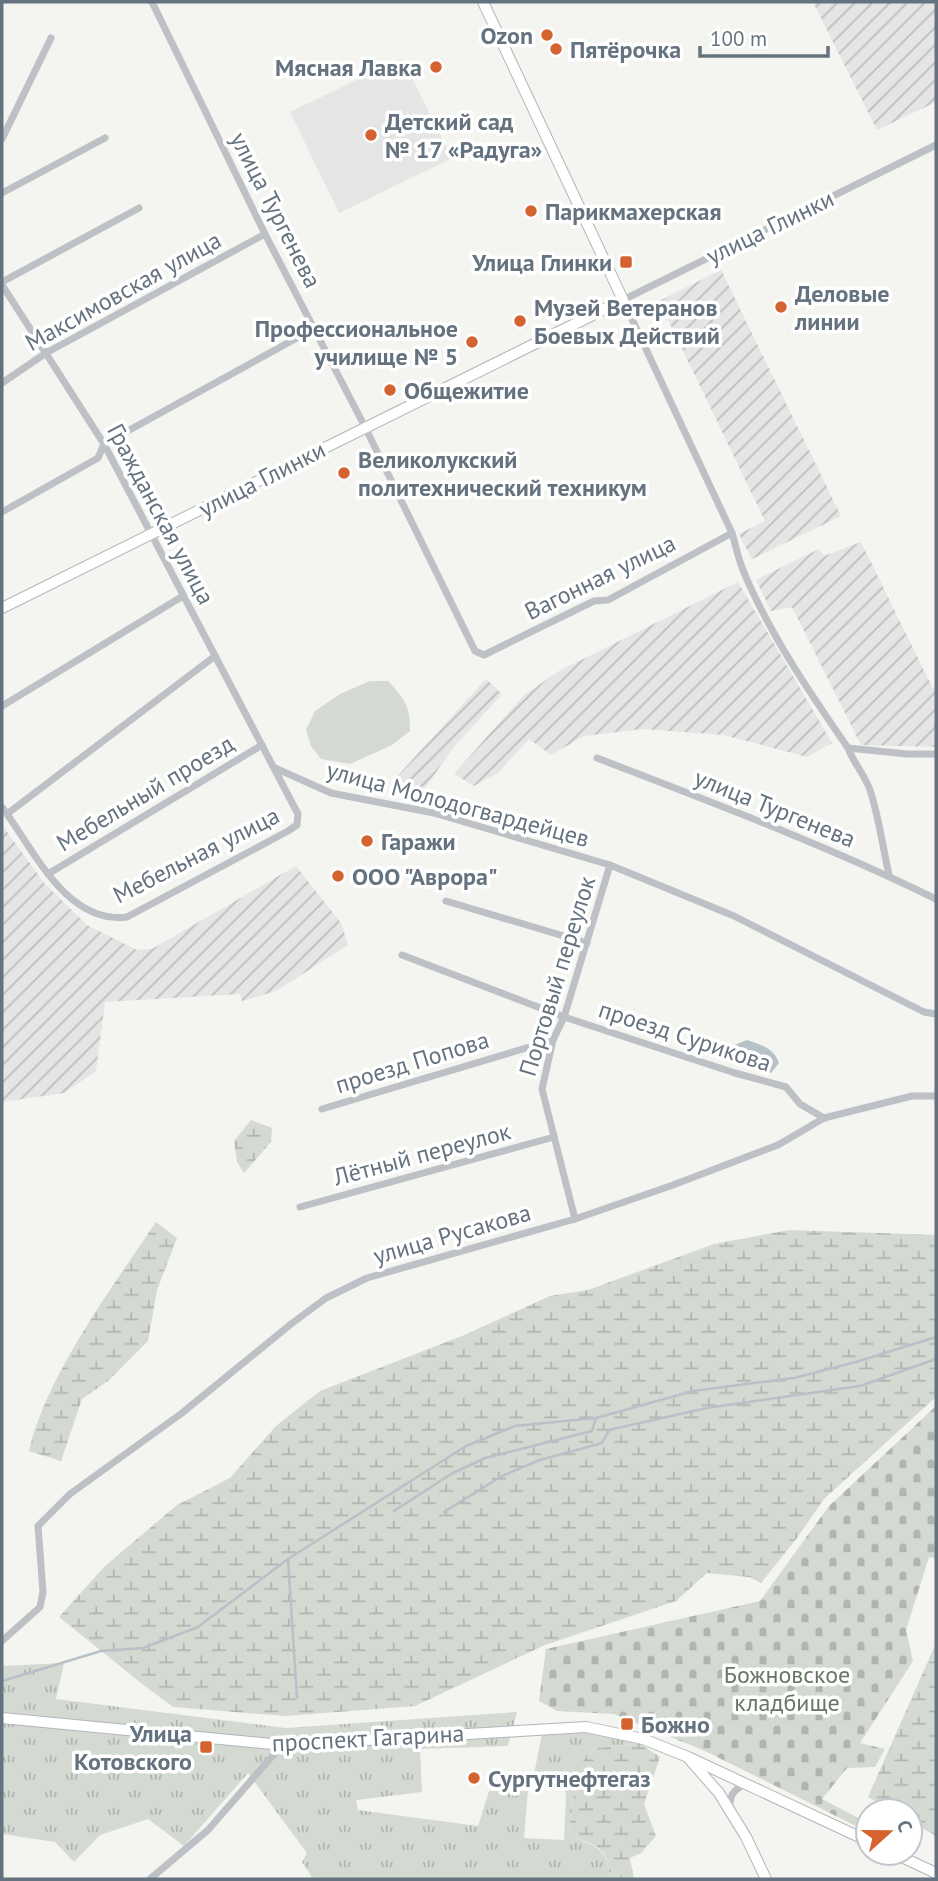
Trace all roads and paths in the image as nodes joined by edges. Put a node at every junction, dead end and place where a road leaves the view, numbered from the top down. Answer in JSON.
{"nodes":[{"id":1,"x":152,"y":2,"type":"edge"},
{"id":2,"x":483,"y":2,"type":"edge"},
{"id":3,"x":51,"y":38,"type":"dead end"},
{"id":4,"x":105,"y":138,"type":"dead end"},
{"id":5,"x":2,"y":139,"type":"edge"},
{"id":6,"x":936,"y":145,"type":"edge"},
{"id":7,"x":2,"y":192,"type":"edge"},
{"id":8,"x":139,"y":208,"type":"dead end"},
{"id":9,"x":265,"y":234,"type":"junction"},
{"id":10,"x":2,"y":284,"type":"edge"},
{"id":11,"x":623,"y":300,"type":"junction"},
{"id":12,"x":315,"y":328,"type":"junction"},
{"id":13,"x":46,"y":353,"type":"junction"},
{"id":14,"x":2,"y":383,"type":"edge"},
{"id":15,"x":365,"y":427,"type":"junction"},
{"id":16,"x":104,"y":444,"type":"junction"},
{"id":17,"x":2,"y":512,"type":"edge"},
{"id":18,"x":732,"y":533,"type":"junction"},
{"id":19,"x":151,"y":535,"type":"junction"},
{"id":20,"x":183,"y":596,"type":"junction"},
{"id":21,"x":2,"y":608,"type":"edge"},
{"id":22,"x":485,"y":655,"type":"joint"},
{"id":23,"x":215,"y":656,"type":"junction"},
{"id":24,"x":2,"y":706,"type":"edge"},
{"id":25,"x":262,"y":745,"type":"junction"},
{"id":26,"x":848,"y":748,"type":"junction"},
{"id":27,"x":936,"y":754,"type":"edge"},
{"id":28,"x":597,"y":758,"type":"dead end"},
{"id":29,"x":275,"y":768,"type":"junction"},
{"id":30,"x":2,"y":807,"type":"edge"},
{"id":31,"x":7,"y":814,"type":"junction"},
{"id":32,"x":297,"y":825,"type":"joint"},
{"id":33,"x":610,"y":865,"type":"junction"},
{"id":34,"x":48,"y":874,"type":"junction"},
{"id":35,"x":889,"y":876,"type":"junction"},
{"id":36,"x":936,"y":899,"type":"edge"},
{"id":37,"x":446,"y":901,"type":"dead end"},
{"id":38,"x":586,"y":943,"type":"junction"},
{"id":39,"x":402,"y":955,"type":"dead end"},
{"id":40,"x":936,"y":1014,"type":"edge"},
{"id":41,"x":564,"y":1017,"type":"junction"},
{"id":42,"x":554,"y":1040,"type":"junction"},
{"id":43,"x":936,"y":1096,"type":"edge"},
{"id":44,"x":322,"y":1109,"type":"dead end"},
{"id":45,"x":824,"y":1118,"type":"junction"},
{"id":46,"x":554,"y":1137,"type":"junction"},
{"id":47,"x":300,"y":1207,"type":"dead end"},
{"id":48,"x":575,"y":1219,"type":"junction"},
{"id":49,"x":2,"y":1641,"type":"edge"},
{"id":50,"x":2,"y":1718,"type":"edge"},
{"id":51,"x":282,"y":1745,"type":"junction"},
{"id":52,"x":688,"y":1757,"type":"junction"},
{"id":53,"x":745,"y":1784,"type":"junction"},
{"id":54,"x":730,"y":1811,"type":"junction"},
{"id":55,"x":854,"y":1835,"type":"edge"},
{"id":56,"x":150,"y":1879,"type":"edge"},
{"id":57,"x":765,"y":1879,"type":"edge"}],
"edges":[{"from":1,"to":9,"type":"street","name":"улица Тургенева"},
{"from":2,"to":11,"type":"street"},
{"from":3,"to":5,"type":"street"},
{"from":4,"to":7,"type":"street"},
{"from":6,"to":11,"type":"street","name":"улица Глинки"},
{"from":8,"to":10,"type":"street"},
{"from":9,"to":12,"type":"street","name":"улица Тургенева"},
{"from":9,"to":13,"type":"street","name":"Максимовская улица"},
{"from":10,"to":13,"type":"street","name":"Гражданская улица"},
{"from":11,"to":15,"type":"street","name":"улица Глинки"},
{"from":11,"to":18,"type":"street"},
{"from":12,"to":15,"type":"street","name":"улица Тургенева"},
{"from":12,"to":16,"type":"street"},
{"from":13,"to":14,"type":"street","name":"Максимовская улица"},
{"from":13,"to":16,"type":"street","name":"Гражданская улица"},
{"from":15,"to":19,"type":"street","name":"улица Глинки"},
{"from":15,"to":22,"type":"street","name":"улица Тургенева"},
{"from":16,"to":17,"type":"street"},
{"from":16,"to":19,"type":"street","name":"Гражданская улица"},
{"from":18,"to":22,"type":"street","name":"Вагонная улица"},
{"from":18,"to":26,"type":"street"},
{"from":19,"to":20,"type":"street","name":"Гражданская улица"},
{"from":19,"to":21,"type":"street","name":"улица Глинки"},
{"from":20,"to":23,"type":"street","name":"Гражданская улица"},
{"from":20,"to":24,"type":"street"},
{"from":23,"to":25,"type":"street","name":"Гражданская улица"},
{"from":23,"to":31,"type":"street"},
{"from":25,"to":29,"type":"street","name":"Гражданская улица"},
{"from":25,"to":34,"type":"street","name":"Мебельный проезд"},
{"from":26,"to":27,"type":"street"},
{"from":26,"to":35,"type":"street"},
{"from":28,"to":35,"type":"street","name":"улица Тургенева"},
{"from":29,"to":32,"type":"street","name":"Гражданская улица"},
{"from":29,"to":33,"type":"street","name":"улица Молодогвардейцев"},
{"from":30,"to":31,"type":"street"},
{"from":31,"to":34,"type":"street"},
{"from":32,"to":34,"type":"street","name":"Мебельная улица"},
{"from":33,"to":38,"type":"street","name":"Портовый переулок"},
{"from":33,"to":40,"type":"street","name":"улица Молодогвардейцев"},
{"from":35,"to":36,"type":"street","name":"улица Тургенева"},
{"from":37,"to":38,"type":"street"},
{"from":38,"to":41,"type":"street","name":"Портовый переулок"},
{"from":39,"to":41,"type":"street","name":"проезд Попова"},
{"from":41,"to":42,"type":"street","name":"Портовый переулок"},
{"from":41,"to":45,"type":"street","name":"проезд Сурикова"},
{"from":42,"to":44,"type":"street","name":"проезд Попова"},
{"from":42,"to":46,"type":"street","name":"Портовый переулок"},
{"from":43,"to":45,"type":"street","name":"улица Русакова"},
{"from":45,"to":48,"type":"street","name":"улица Русакова"},
{"from":46,"to":47,"type":"street","name":"Лётный переулок"},
{"from":46,"to":48,"type":"street","name":"Портовый переулок"},
{"from":48,"to":49,"type":"street","name":"улица Русакова"},
{"from":50,"to":51,"type":"street","name":"проспект Гагарина"},
{"from":51,"to":52,"type":"street","name":"проспект Гагарина"},
{"from":51,"to":56,"type":"street"},
{"from":52,"to":53,"type":"street","name":"проспект Гагарина"},
{"from":52,"to":54,"type":"street"},
{"from":53,"to":54,"type":"street"},
{"from":53,"to":55,"type":"street","name":"проспект Гагарина"},
{"from":54,"to":57,"type":"street"}]}
